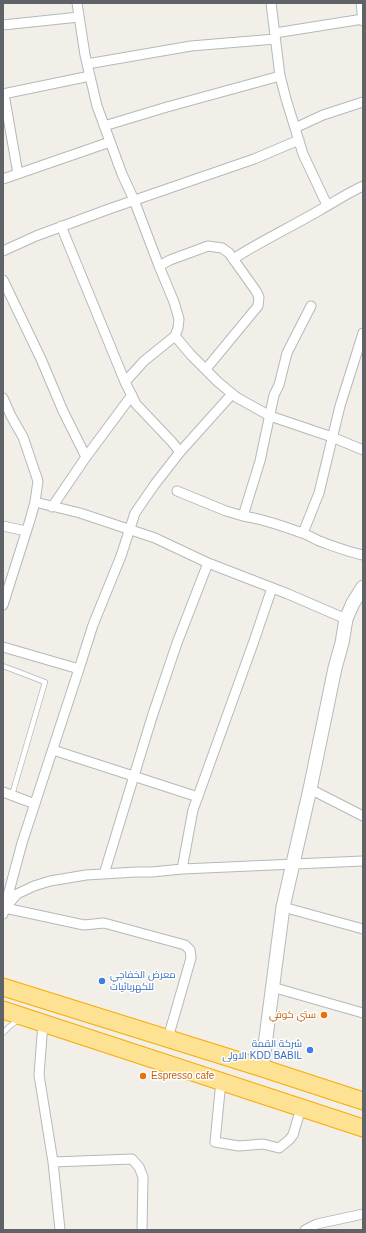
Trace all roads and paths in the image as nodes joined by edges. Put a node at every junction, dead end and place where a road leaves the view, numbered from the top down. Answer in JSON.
{"nodes":[{"id":1,"x":77,"y":3,"type":"edge"},
{"id":2,"x":271,"y":3,"type":"edge"},
{"id":3,"x":361,"y":3,"type":"edge"},
{"id":4,"x":80,"y":17,"type":"junction"},
{"id":5,"x":363,"y":20,"type":"edge"},
{"id":6,"x":3,"y":25,"type":"edge"},
{"id":7,"x":275,"y":36,"type":"junction"},
{"id":8,"x":87,"y":64,"type":"junction"},
{"id":9,"x":90,"y":76,"type":"junction"},
{"id":10,"x":280,"y":76,"type":"junction"},
{"id":11,"x":3,"y":94,"type":"edge"},
{"id":12,"x":363,"y":102,"type":"edge"},
{"id":13,"x":104,"y":126,"type":"junction"},
{"id":14,"x":295,"y":128,"type":"junction"},
{"id":15,"x":299,"y":140,"type":"junction"},
{"id":16,"x":110,"y":142,"type":"junction"},
{"id":17,"x":18,"y":174,"type":"junction"},
{"id":18,"x":3,"y":179,"type":"edge"},
{"id":19,"x":363,"y":186,"type":"edge"},
{"id":20,"x":134,"y":200,"type":"junction"},
{"id":21,"x":327,"y":205,"type":"junction"},
{"id":22,"x":61,"y":226,"type":"junction"},
{"id":23,"x":3,"y":251,"type":"edge"},
{"id":24,"x":234,"y":259,"type":"junction"},
{"id":25,"x":159,"y":266,"type":"junction"},
{"id":26,"x":3,"y":280,"type":"edge"},
{"id":27,"x":312,"y":306,"type":"dead end"},
{"id":28,"x":363,"y":333,"type":"edge"},
{"id":29,"x":174,"y":336,"type":"junction"},
{"id":30,"x":206,"y":369,"type":"junction"},
{"id":31,"x":125,"y":382,"type":"junction"},
{"id":32,"x":232,"y":394,"type":"junction"},
{"id":33,"x":132,"y":395,"type":"junction"},
{"id":34,"x":3,"y":398,"type":"edge"},
{"id":35,"x":270,"y":416,"type":"junction"},
{"id":36,"x":332,"y":437,"type":"junction"},
{"id":37,"x":363,"y":450,"type":"edge"},
{"id":38,"x":180,"y":452,"type":"junction"},
{"id":39,"x":86,"y":457,"type":"junction"},
{"id":40,"x":177,"y":491,"type":"dead end"},
{"id":41,"x":35,"y":502,"type":"junction"},
{"id":42,"x":52,"y":507,"type":"junction"},
{"id":43,"x":243,"y":516,"type":"junction"},
{"id":44,"x":3,"y":526,"type":"edge"},
{"id":45,"x":130,"y":529,"type":"junction"},
{"id":46,"x":26,"y":531,"type":"junction"},
{"id":47,"x":303,"y":533,"type":"junction"},
{"id":48,"x":363,"y":555,"type":"edge"},
{"id":49,"x":208,"y":563,"type":"junction"},
{"id":50,"x":363,"y":586,"type":"edge"},
{"id":51,"x":272,"y":588,"type":"junction"},
{"id":52,"x":3,"y":605,"type":"edge"},
{"id":53,"x":346,"y":619,"type":"junction"},
{"id":54,"x":3,"y":647,"type":"edge"},
{"id":55,"x":3,"y":666,"type":"edge"},
{"id":56,"x":79,"y":669,"type":"junction"},
{"id":57,"x":53,"y":750,"type":"junction"},
{"id":58,"x":133,"y":777,"type":"junction"},
{"id":59,"x":310,"y":789,"type":"junction"},
{"id":60,"x":7,"y":794,"type":"edge"},
{"id":61,"x":198,"y":797,"type":"junction"},
{"id":62,"x":35,"y":804,"type":"junction"},
{"id":63,"x":363,"y":816,"type":"edge"},
{"id":64,"x":363,"y":861,"type":"edge"},
{"id":65,"x":293,"y":864,"type":"junction"},
{"id":66,"x":182,"y":869,"type":"junction"},
{"id":67,"x":104,"y":874,"type":"junction"},
{"id":68,"x":283,"y":908,"type":"junction"},
{"id":69,"x":4,"y":911,"type":"edge"},
{"id":70,"x":363,"y":929,"type":"edge"},
{"id":71,"x":3,"y":987,"type":"edge"},
{"id":72,"x":272,"y":988,"type":"junction"},
{"id":73,"x":3,"y":1010,"type":"edge"},
{"id":74,"x":363,"y":1013,"type":"edge"},
{"id":75,"x":23,"y":1017,"type":"junction"},
{"id":76,"x":43,"y":1023,"type":"junction"},
{"id":77,"x":3,"y":1033,"type":"edge"},
{"id":78,"x":168,"y":1038,"type":"junction"},
{"id":79,"x":262,"y":1068,"type":"junction"},
{"id":80,"x":221,"y":1081,"type":"junction"},
{"id":81,"x":363,"y":1101,"type":"edge"},
{"id":82,"x":301,"y":1108,"type":"junction"},
{"id":83,"x":363,"y":1128,"type":"edge"},
{"id":84,"x":53,"y":1162,"type":"junction"},
{"id":85,"x":363,"y":1214,"type":"edge"},
{"id":86,"x":60,"y":1230,"type":"edge"},
{"id":87,"x":142,"y":1230,"type":"edge"},
{"id":88,"x":305,"y":1230,"type":"edge"}],
"edges":[{"from":1,"to":4,"type":"street"},
{"from":2,"to":7,"type":"street"},
{"from":3,"to":5,"type":"street"},
{"from":4,"to":6,"type":"street"},
{"from":4,"to":8,"type":"street"},
{"from":5,"to":7,"type":"street"},
{"from":7,"to":8,"type":"street"},
{"from":7,"to":10,"type":"street"},
{"from":8,"to":9,"type":"street"},
{"from":9,"to":11,"type":"street"},
{"from":9,"to":13,"type":"street"},
{"from":10,"to":13,"type":"street"},
{"from":10,"to":14,"type":"street"},
{"from":11,"to":17,"type":"street"},
{"from":12,"to":14,"type":"street"},
{"from":13,"to":16,"type":"street"},
{"from":14,"to":15,"type":"street"},
{"from":15,"to":20,"type":"street"},
{"from":15,"to":21,"type":"street"},
{"from":16,"to":17,"type":"street"},
{"from":16,"to":20,"type":"street"},
{"from":17,"to":18,"type":"street"},
{"from":19,"to":21,"type":"street"},
{"from":20,"to":22,"type":"street"},
{"from":20,"to":25,"type":"street"},
{"from":21,"to":24,"type":"street"},
{"from":22,"to":23,"type":"street"},
{"from":22,"to":31,"type":"street"},
{"from":24,"to":25,"type":"street"},
{"from":24,"to":30,"type":"street"},
{"from":25,"to":29,"type":"street"},
{"from":26,"to":39,"type":"street"},
{"from":27,"to":35,"type":"street"},
{"from":28,"to":36,"type":"street"},
{"from":29,"to":30,"type":"street"},
{"from":29,"to":31,"type":"street"},
{"from":30,"to":32,"type":"street"},
{"from":31,"to":33,"type":"street"},
{"from":32,"to":35,"type":"street"},
{"from":32,"to":38,"type":"street"},
{"from":33,"to":38,"type":"street"},
{"from":33,"to":39,"type":"street"},
{"from":34,"to":41,"type":"street"},
{"from":35,"to":36,"type":"street"},
{"from":35,"to":43,"type":"street"},
{"from":36,"to":37,"type":"street"},
{"from":36,"to":47,"type":"street"},
{"from":38,"to":45,"type":"street"},
{"from":39,"to":42,"type":"street"},
{"from":40,"to":43,"type":"street"},
{"from":41,"to":42,"type":"street"},
{"from":41,"to":46,"type":"street"},
{"from":42,"to":45,"type":"street"},
{"from":43,"to":47,"type":"street"},
{"from":44,"to":46,"type":"street"},
{"from":45,"to":49,"type":"street"},
{"from":45,"to":56,"type":"street"},
{"from":46,"to":52,"type":"street"},
{"from":47,"to":48,"type":"street"},
{"from":49,"to":51,"type":"street"},
{"from":49,"to":58,"type":"street"},
{"from":50,"to":53,"type":"street"},
{"from":51,"to":53,"type":"street"},
{"from":51,"to":61,"type":"street"},
{"from":53,"to":59,"type":"street"},
{"from":54,"to":56,"type":"street"},
{"from":55,"to":60,"type":"lane"},
{"from":56,"to":57,"type":"street"},
{"from":57,"to":58,"type":"street"},
{"from":57,"to":62,"type":"street"},
{"from":58,"to":61,"type":"street"},
{"from":58,"to":67,"type":"street"},
{"from":59,"to":63,"type":"street"},
{"from":59,"to":65,"type":"street"},
{"from":60,"to":62,"type":"street"},
{"from":61,"to":66,"type":"street"},
{"from":62,"to":69,"type":"street"},
{"from":64,"to":65,"type":"street"},
{"from":65,"to":66,"type":"street"},
{"from":65,"to":68,"type":"street"},
{"from":66,"to":67,"type":"street"},
{"from":67,"to":69,"type":"street"},
{"from":68,"to":70,"type":"street"},
{"from":68,"to":72,"type":"street"},
{"from":69,"to":78,"type":"street"},
{"from":71,"to":78,"type":"highway"},
{"from":72,"to":74,"type":"street"},
{"from":72,"to":79,"type":"street"},
{"from":73,"to":75,"type":"highway"},
{"from":75,"to":76,"type":"highway"},
{"from":75,"to":77,"type":"lane"},
{"from":76,"to":80,"type":"highway"},
{"from":76,"to":84,"type":"street"},
{"from":78,"to":79,"type":"highway"},
{"from":79,"to":81,"type":"highway"},
{"from":80,"to":82,"type":"highway"},
{"from":80,"to":82,"type":"street"},
{"from":82,"to":83,"type":"highway"},
{"from":84,"to":86,"type":"street"},
{"from":84,"to":87,"type":"street"},
{"from":85,"to":88,"type":"street"}]}
